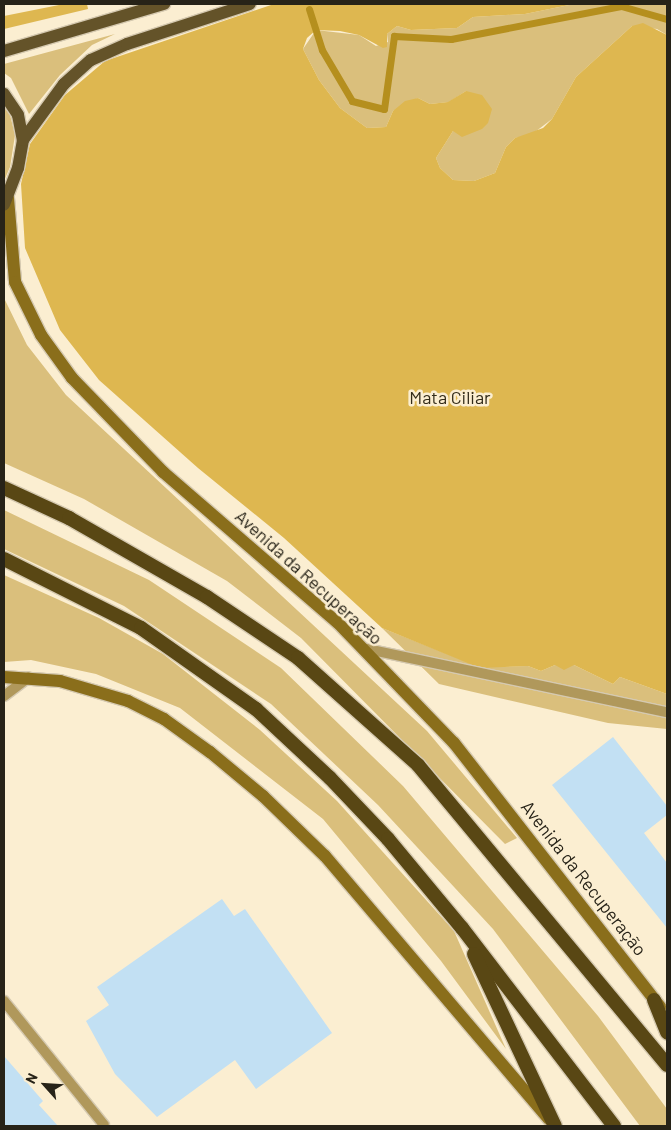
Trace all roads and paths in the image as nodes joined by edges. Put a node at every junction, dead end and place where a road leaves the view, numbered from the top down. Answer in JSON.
{"nodes":[{"id":1,"x":164,"y":4,"type":"edge"},
{"id":2,"x":250,"y":4,"type":"edge"},
{"id":3,"x":4,"y":51,"type":"edge"},
{"id":4,"x":4,"y":94,"type":"edge"},
{"id":5,"x":23,"y":140,"type":"junction"},
{"id":6,"x":6,"y":201,"type":"edge"},
{"id":7,"x":4,"y":488,"type":"edge"},
{"id":8,"x":4,"y":559,"type":"edge"},
{"id":9,"x":362,"y":648,"type":"junction"},
{"id":10,"x":4,"y":677,"type":"edge"},
{"id":11,"x":29,"y":677,"type":"junction"},
{"id":12,"x":4,"y":696,"type":"edge"},
{"id":13,"x":667,"y":712,"type":"edge"},
{"id":14,"x":462,"y":928,"type":"junction"},
{"id":15,"x":654,"y":1000,"type":"junction"},
{"id":16,"x":4,"y":1001,"type":"edge"},
{"id":17,"x":667,"y":1017,"type":"edge"},
{"id":18,"x":667,"y":1032,"type":"edge"},
{"id":19,"x":667,"y":1065,"type":"edge"},
{"id":20,"x":104,"y":1125,"type":"dead end"},
{"id":21,"x":555,"y":1126,"type":"edge"},
{"id":22,"x":614,"y":1126,"type":"edge"}],
"edges":[{"from":1,"to":3,"type":"main road"},
{"from":2,"to":5,"type":"main road"},
{"from":4,"to":5,"type":"main road"},
{"from":5,"to":6,"type":"main road"},
{"from":6,"to":9,"type":"main road","name":"Avenida da Recuperação"},
{"from":7,"to":19,"type":"highway"},
{"from":8,"to":14,"type":"highway"},
{"from":9,"to":13,"type":"lane"},
{"from":9,"to":15,"type":"main road","name":"Avenida da Recuperação"},
{"from":10,"to":11,"type":"main road"},
{"from":11,"to":12,"type":"lane"},
{"from":11,"to":21,"type":"main road"},
{"from":14,"to":21,"type":"highway"},
{"from":14,"to":22,"type":"highway"},
{"from":15,"to":17,"type":"main road","name":"Avenida da Recuperação"},
{"from":15,"to":18,"type":"highway"},
{"from":16,"to":20,"type":"lane"}]}
